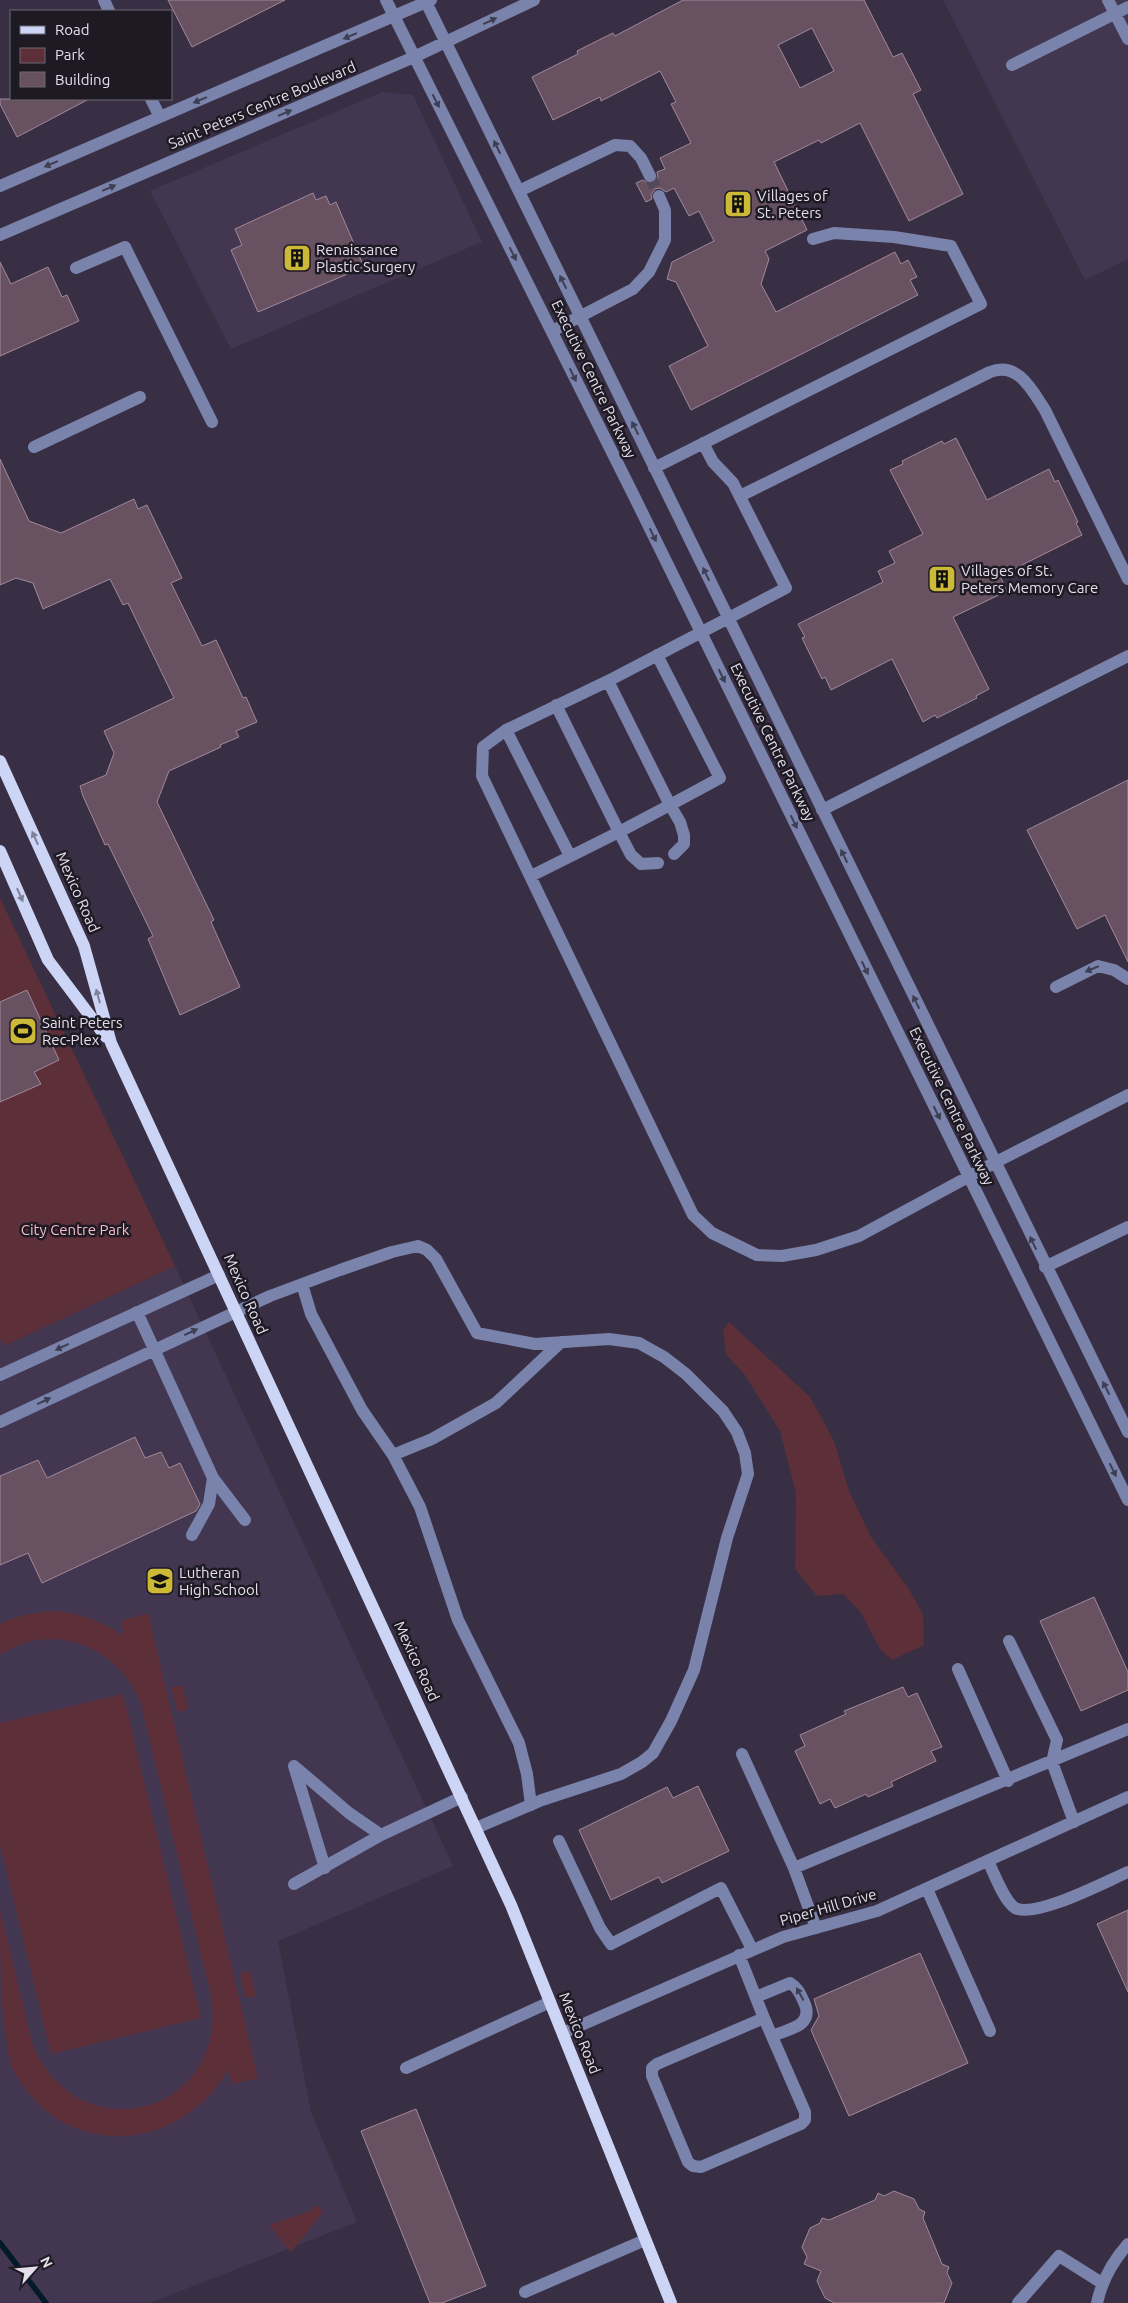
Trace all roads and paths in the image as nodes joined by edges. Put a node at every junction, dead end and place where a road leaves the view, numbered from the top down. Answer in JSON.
{"nodes":[{"id":1,"x":386,"y":0,"type":"edge"},
{"id":2,"x":534,"y":0,"type":"edge"},
{"id":3,"x":1108,"y":0,"type":"edge"},
{"id":4,"x":427,"y":1,"type":"edge"},
{"id":5,"x":1128,"y":7,"type":"edge"},
{"id":6,"x":1115,"y":13,"type":"junction"},
{"id":7,"x":394,"y":17,"type":"junction"},
{"id":8,"x":1128,"y":39,"type":"edge"},
{"id":9,"x":446,"y":42,"type":"junction"},
{"id":10,"x":414,"y":58,"type":"junction"},
{"id":11,"x":1012,"y":65,"type":"dead end"},
{"id":12,"x":152,"y":100,"type":"edge"},
{"id":13,"x":160,"y":117,"type":"junction"},
{"id":14,"x":650,"y":176,"type":"tunnel mouth"},
{"id":15,"x":0,"y":186,"type":"edge"},
{"id":16,"x":519,"y":191,"type":"junction"},
{"id":17,"x":659,"y":196,"type":"tunnel mouth"},
{"id":18,"x":0,"y":235,"type":"edge"},
{"id":19,"x":813,"y":239,"type":"dead end"},
{"id":20,"x":76,"y":268,"type":"dead end"},
{"id":21,"x":580,"y":317,"type":"junction"},
{"id":22,"x":552,"y":331,"type":"junction"},
{"id":23,"x":140,"y":397,"type":"dead end"},
{"id":24,"x":212,"y":422,"type":"dead end"},
{"id":25,"x":703,"y":443,"type":"junction"},
{"id":26,"x":34,"y":447,"type":"dead end"},
{"id":27,"x":654,"y":468,"type":"junction"},
{"id":28,"x":740,"y":496,"type":"junction"},
{"id":29,"x":1128,"y":579,"type":"edge"},
{"id":30,"x":728,"y":618,"type":"junction"},
{"id":31,"x":700,"y":632,"type":"junction"},
{"id":32,"x":657,"y":655,"type":"junction"},
{"id":33,"x":1128,"y":656,"type":"edge"},
{"id":34,"x":608,"y":681,"type":"junction"},
{"id":35,"x":556,"y":705,"type":"junction"},
{"id":36,"x":506,"y":730,"type":"junction"},
{"id":37,"x":0,"y":761,"type":"edge"},
{"id":38,"x":670,"y":805,"type":"junction"},
{"id":39,"x":822,"y":810,"type":"junction"},
{"id":40,"x":619,"y":832,"type":"junction"},
{"id":41,"x":0,"y":851,"type":"edge"},
{"id":42,"x":674,"y":854,"type":"dead end"},
{"id":43,"x":570,"y":856,"type":"junction"},
{"id":44,"x":658,"y":862,"type":"dead end"},
{"id":45,"x":531,"y":876,"type":"junction"},
{"id":46,"x":1128,"y":979,"type":"edge"},
{"id":47,"x":1056,"y":987,"type":"dead end"},
{"id":48,"x":111,"y":1043,"type":"junction"},
{"id":49,"x":1128,"y":1095,"type":"edge"},
{"id":50,"x":994,"y":1163,"type":"junction"},
{"id":51,"x":968,"y":1177,"type":"junction"},
{"id":52,"x":1128,"y":1227,"type":"edge"},
{"id":53,"x":1045,"y":1267,"type":"junction"},
{"id":54,"x":219,"y":1275,"type":"junction"},
{"id":55,"x":302,"y":1284,"type":"junction"},
{"id":56,"x":137,"y":1312,"type":"junction"},
{"id":57,"x":236,"y":1312,"type":"junction"},
{"id":58,"x":561,"y":1342,"type":"junction"},
{"id":59,"x":154,"y":1350,"type":"junction"},
{"id":60,"x":0,"y":1376,"type":"edge"},
{"id":61,"x":0,"y":1422,"type":"edge"},
{"id":62,"x":1128,"y":1432,"type":"edge"},
{"id":63,"x":393,"y":1455,"type":"junction"},
{"id":64,"x":212,"y":1478,"type":"junction"},
{"id":65,"x":1128,"y":1500,"type":"edge"},
{"id":66,"x":245,"y":1520,"type":"dead end"},
{"id":67,"x":192,"y":1535,"type":"dead end"},
{"id":68,"x":1009,"y":1641,"type":"dead end"},
{"id":69,"x":958,"y":1668,"type":"dead end"},
{"id":70,"x":1128,"y":1729,"type":"edge"},
{"id":71,"x":742,"y":1754,"type":"dead end"},
{"id":72,"x":1052,"y":1762,"type":"junction"},
{"id":73,"x":1008,"y":1780,"type":"junction"},
{"id":74,"x":462,"y":1796,"type":"junction"},
{"id":75,"x":1128,"y":1797,"type":"edge"},
{"id":76,"x":531,"y":1805,"type":"junction"},
{"id":77,"x":1074,"y":1822,"type":"junction"},
{"id":78,"x":476,"y":1828,"type":"junction"},
{"id":79,"x":381,"y":1835,"type":"junction"},
{"id":80,"x":559,"y":1841,"type":"dead end"},
{"id":81,"x":988,"y":1861,"type":"junction"},
{"id":82,"x":325,"y":1868,"type":"junction"},
{"id":83,"x":794,"y":1868,"type":"junction"},
{"id":84,"x":1128,"y":1872,"type":"edge"},
{"id":85,"x":294,"y":1884,"type":"dead end"},
{"id":86,"x":927,"y":1889,"type":"junction"},
{"id":87,"x":816,"y":1928,"type":"junction"},
{"id":88,"x":752,"y":1950,"type":"junction"},
{"id":89,"x":739,"y":1955,"type":"junction"},
{"id":90,"x":756,"y":1997,"type":"junction"},
{"id":91,"x":550,"y":2002,"type":"junction"},
{"id":92,"x":764,"y":2018,"type":"junction"},
{"id":93,"x":990,"y":2031,"type":"dead end"},
{"id":94,"x":563,"y":2033,"type":"junction"},
{"id":95,"x":772,"y":2036,"type":"junction"},
{"id":96,"x":406,"y":2068,"type":"dead end"},
{"id":97,"x":646,"y":2240,"type":"junction"},
{"id":98,"x":1128,"y":2244,"type":"edge"},
{"id":99,"x":1102,"y":2283,"type":"junction"},
{"id":100,"x":525,"y":2292,"type":"dead end"},
{"id":101,"x":671,"y":2303,"type":"edge"},
{"id":102,"x":1018,"y":2303,"type":"edge"},
{"id":103,"x":1097,"y":2303,"type":"edge"}],
"edges":[{"from":1,"to":7,"type":"street","name":"Executive Centre Parkway"},
{"from":9,"to":2,"type":"street","name":"Saint Peters Centre Boulevard","one_way":true},
{"from":3,"to":6,"type":"street"},
{"from":4,"to":7,"type":"street","name":"Saint Peters Centre Boulevard"},
{"from":4,"to":9,"type":"street","name":"Executive Centre Parkway"},
{"from":5,"to":6,"type":"street"},
{"from":6,"to":8,"type":"street"},
{"from":6,"to":11,"type":"street"},
{"from":7,"to":10,"type":"street","name":"Executive Centre Parkway"},
{"from":7,"to":13,"type":"street","name":"Saint Peters Centre Boulevard","one_way":true},
{"from":9,"to":10,"type":"street","name":"Saint Peters Centre Boulevard"},
{"from":16,"to":9,"type":"street","name":"Executive Centre Parkway","one_way":true},
{"from":18,"to":10,"type":"street","name":"Saint Peters Centre Boulevard","one_way":true},
{"from":10,"to":22,"type":"street","name":"Executive Centre Parkway","one_way":true},
{"from":12,"to":13,"type":"street"},
{"from":13,"to":15,"type":"street","name":"Saint Peters Centre Boulevard","one_way":true},
{"from":14,"to":16,"type":"street"},
{"from":21,"to":16,"type":"street","name":"Executive Centre Parkway","one_way":true},
{"from":17,"to":21,"type":"street"},
{"from":19,"to":25,"type":"street"},
{"from":20,"to":24,"type":"street"},
{"from":21,"to":22,"type":"street"},
{"from":27,"to":21,"type":"street","name":"Executive Centre Parkway","one_way":true},
{"from":22,"to":31,"type":"street","name":"Executive Centre Parkway","one_way":true},
{"from":23,"to":26,"type":"street"},
{"from":25,"to":27,"type":"street"},
{"from":25,"to":28,"type":"street"},
{"from":30,"to":27,"type":"street","name":"Executive Centre Parkway","one_way":true},
{"from":28,"to":29,"type":"street"},
{"from":28,"to":30,"type":"street"},
{"from":30,"to":31,"type":"street"},
{"from":30,"to":39,"type":"street","name":"Executive Centre Parkway"},
{"from":31,"to":32,"type":"street"},
{"from":31,"to":51,"type":"street","name":"Executive Centre Parkway","one_way":true},
{"from":32,"to":34,"type":"street"},
{"from":32,"to":38,"type":"street"},
{"from":33,"to":39,"type":"street"},
{"from":34,"to":35,"type":"street"},
{"from":34,"to":38,"type":"street"},
{"from":35,"to":36,"type":"street"},
{"from":35,"to":40,"type":"street"},
{"from":36,"to":43,"type":"street"},
{"from":36,"to":45,"type":"street"},
{"from":48,"to":37,"type":"main road","name":"Mexico Road","one_way":true},
{"from":38,"to":40,"type":"street"},
{"from":38,"to":42,"type":"street"},
{"from":50,"to":39,"type":"street","name":"Executive Centre Parkway","one_way":true},
{"from":40,"to":43,"type":"street"},
{"from":40,"to":44,"type":"street"},
{"from":41,"to":48,"type":"main road","name":"Mexico Road","one_way":true},
{"from":43,"to":45,"type":"street"},
{"from":45,"to":51,"type":"street"},
{"from":46,"to":47,"type":"street","one_way":true},
{"from":48,"to":54,"type":"main road","name":"Mexico Road"},
{"from":49,"to":50,"type":"street"},
{"from":50,"to":51,"type":"street"},
{"from":53,"to":50,"type":"street","name":"Executive Centre Parkway","one_way":true},
{"from":51,"to":65,"type":"street","name":"Executive Centre Parkway","one_way":true},
{"from":52,"to":53,"type":"street"},
{"from":62,"to":53,"type":"street","name":"Executive Centre Parkway","one_way":true},
{"from":54,"to":56,"type":"street"},
{"from":54,"to":57,"type":"main road","name":"Mexico Road"},
{"from":55,"to":57,"type":"street"},
{"from":55,"to":58,"type":"street"},
{"from":55,"to":63,"type":"street"},
{"from":56,"to":59,"type":"street"},
{"from":56,"to":60,"type":"street","one_way":true},
{"from":59,"to":57,"type":"street","one_way":true},
{"from":57,"to":74,"type":"main road","name":"Mexico Road"},
{"from":58,"to":63,"type":"street"},
{"from":58,"to":76,"type":"street"},
{"from":61,"to":59,"type":"street","one_way":true},
{"from":59,"to":64,"type":"street"},
{"from":63,"to":76,"type":"street"},
{"from":64,"to":66,"type":"street"},
{"from":64,"to":67,"type":"street"},
{"from":68,"to":72,"type":"street"},
{"from":69,"to":73,"type":"street"},
{"from":70,"to":72,"type":"street"},
{"from":71,"to":83,"type":"street"},
{"from":72,"to":73,"type":"street"},
{"from":72,"to":77,"type":"street"},
{"from":73,"to":83,"type":"street"},
{"from":74,"to":78,"type":"main road","name":"Mexico Road"},
{"from":74,"to":79,"type":"street"},
{"from":75,"to":77,"type":"street","name":"Piper Hill Drive"},
{"from":76,"to":78,"type":"street"},
{"from":77,"to":81,"type":"street","name":"Piper Hill Drive"},
{"from":78,"to":91,"type":"main road","name":"Mexico Road"},
{"from":79,"to":82,"type":"street"},
{"from":79,"to":82,"type":"street"},
{"from":80,"to":88,"type":"street"},
{"from":81,"to":84,"type":"street"},
{"from":81,"to":86,"type":"street","name":"Piper Hill Drive"},
{"from":82,"to":85,"type":"street"},
{"from":83,"to":87,"type":"street"},
{"from":86,"to":87,"type":"street","name":"Piper Hill Drive"},
{"from":86,"to":93,"type":"street"},
{"from":87,"to":88,"type":"street","name":"Piper Hill Drive"},
{"from":88,"to":89,"type":"street","name":"Piper Hill Drive"},
{"from":89,"to":90,"type":"street"},
{"from":89,"to":94,"type":"street","name":"Piper Hill Drive"},
{"from":90,"to":92,"type":"street"},
{"from":95,"to":90,"type":"street","one_way":true},
{"from":91,"to":94,"type":"main road","name":"Mexico Road"},
{"from":91,"to":96,"type":"street"},
{"from":92,"to":95,"type":"street"},
{"from":92,"to":95,"type":"street"},
{"from":94,"to":97,"type":"main road","name":"Mexico Road"},
{"from":97,"to":100,"type":"street"},
{"from":97,"to":101,"type":"main road","name":"Mexico Road"},
{"from":98,"to":99,"type":"street"},
{"from":99,"to":102,"type":"street"},
{"from":99,"to":103,"type":"street"}]}
